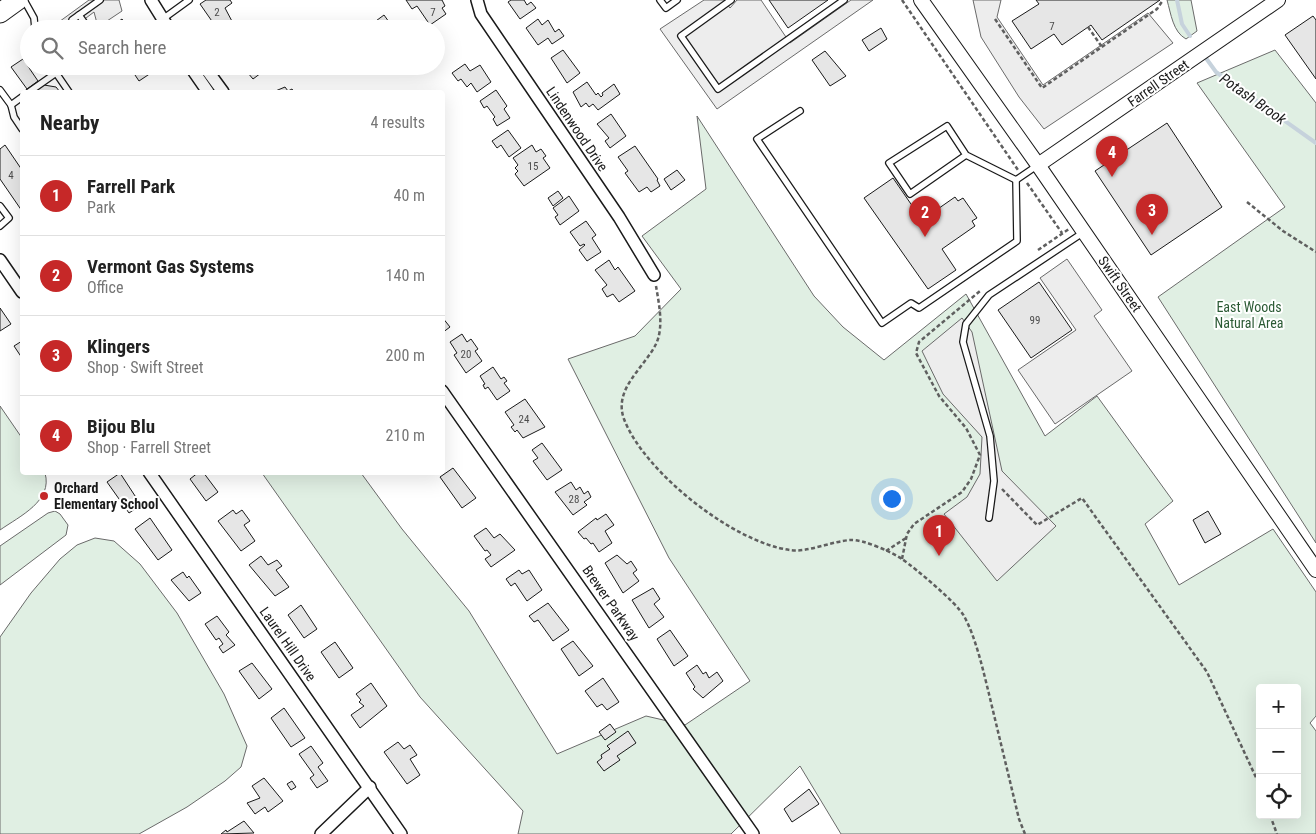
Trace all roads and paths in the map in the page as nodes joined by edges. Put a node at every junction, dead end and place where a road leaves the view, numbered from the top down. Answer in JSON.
{"nodes":[{"id":1,"x":18,"y":0,"type":"edge"},
{"id":2,"x":24,"y":0,"type":"edge"},
{"id":3,"x":100,"y":0,"type":"edge"},
{"id":4,"x":151,"y":0,"type":"edge"},
{"id":5,"x":188,"y":0,"type":"edge"},
{"id":6,"x":477,"y":0,"type":"edge"},
{"id":7,"x":660,"y":0,"type":"edge"},
{"id":8,"x":677,"y":0,"type":"edge"},
{"id":9,"x":731,"y":0,"type":"edge"},
{"id":10,"x":844,"y":0,"type":"edge"},
{"id":11,"x":902,"y":0,"type":"edge"},
{"id":12,"x":921,"y":0,"type":"edge"},
{"id":13,"x":1163,"y":0,"type":"edge"},
{"id":14,"x":1276,"y":1,"type":"edge"},
{"id":15,"x":0,"y":13,"type":"edge"},
{"id":16,"x":79,"y":15,"type":"junction"},
{"id":17,"x":995,"y":19,"type":"dead end"},
{"id":18,"x":34,"y":20,"type":"edge"},
{"id":19,"x":72,"y":20,"type":"edge"},
{"id":20,"x":83,"y":20,"type":"edge"},
{"id":21,"x":165,"y":20,"type":"edge"},
{"id":22,"x":173,"y":20,"type":"edge"},
{"id":23,"x":1088,"y":27,"type":"dead end"},
{"id":24,"x":1102,"y":47,"type":"junction"},
{"id":25,"x":53,"y":75,"type":"edge"},
{"id":26,"x":57,"y":75,"type":"edge"},
{"id":27,"x":196,"y":75,"type":"edge"},
{"id":28,"x":211,"y":75,"type":"edge"},
{"id":29,"x":0,"y":90,"type":"edge"},
{"id":30,"x":32,"y":90,"type":"edge"},
{"id":31,"x":68,"y":90,"type":"edge"},
{"id":32,"x":207,"y":90,"type":"edge"},
{"id":33,"x":222,"y":90,"type":"edge"},
{"id":34,"x":20,"y":98,"type":"edge"},
{"id":35,"x":11,"y":105,"type":"junction"},
{"id":36,"x":800,"y":111,"type":"dead end"},
{"id":37,"x":20,"y":126,"type":"edge"},
{"id":38,"x":966,"y":155,"type":"junction"},
{"id":39,"x":1038,"y":165,"type":"junction"},
{"id":40,"x":1022,"y":175,"type":"junction"},
{"id":41,"x":1016,"y":180,"type":"junction"},
{"id":42,"x":1247,"y":202,"type":"dead end"},
{"id":43,"x":0,"y":206,"type":"edge"},
{"id":44,"x":0,"y":226,"type":"edge"},
{"id":45,"x":1084,"y":232,"type":"junction"},
{"id":46,"x":1062,"y":234,"type":"dead end"},
{"id":47,"x":1316,"y":252,"type":"edge"},
{"id":48,"x":0,"y":260,"type":"edge"},
{"id":49,"x":654,"y":275,"type":"joint"},
{"id":50,"x":20,"y":289,"type":"edge"},
{"id":51,"x":445,"y":395,"type":"edge"},
{"id":52,"x":151,"y":475,"type":"edge"},
{"id":53,"x":994,"y":481,"type":"junction"},
{"id":54,"x":988,"y":518,"type":"dead end"},
{"id":55,"x":906,"y":538,"type":"dead end"},
{"id":56,"x":886,"y":551,"type":"junction"},
{"id":57,"x":1316,"y":570,"type":"edge"},
{"id":58,"x":1256,"y":777,"type":"edge"},
{"id":59,"x":370,"y":787,"type":"junction"},
{"id":60,"x":1271,"y":819,"type":"edge"},
{"id":61,"x":321,"y":834,"type":"edge"},
{"id":62,"x":401,"y":834,"type":"edge"},
{"id":63,"x":753,"y":834,"type":"edge"},
{"id":64,"x":1026,"y":834,"type":"edge"},
{"id":65,"x":1277,"y":834,"type":"edge"}],
"edges":[{"from":1,"to":15,"type":"highway"},
{"from":2,"to":18,"type":"lane"},
{"from":3,"to":16,"type":"lane"},
{"from":4,"to":21,"type":"street"},
{"from":5,"to":22,"type":"lane"},
{"from":6,"to":49,"type":"street","name":"Lindenwood Drive"},
{"from":7,"to":8,"type":"lane"},
{"from":9,"to":10,"type":"lane"},
{"from":11,"to":40,"type":"path"},
{"from":12,"to":39,"type":"street","name":"Swift Street"},
{"from":13,"to":24,"type":"path"},
{"from":14,"to":39,"type":"street","name":"Farrell Street"},
{"from":16,"to":19,"type":"lane"},
{"from":16,"to":20,"type":"lane"},
{"from":17,"to":24,"type":"path"},
{"from":23,"to":24,"type":"path"},
{"from":25,"to":30,"type":"lane"},
{"from":26,"to":31,"type":"lane"},
{"from":27,"to":32,"type":"street"},
{"from":28,"to":33,"type":"street"},
{"from":29,"to":35,"type":"lane"},
{"from":34,"to":35,"type":"lane"},
{"from":35,"to":37,"type":"lane"},
{"from":36,"to":41,"type":"lane"},
{"from":38,"to":38,"type":"lane"},
{"from":38,"to":41,"type":"lane"},
{"from":39,"to":40,"type":"lane"},
{"from":39,"to":45,"type":"street","name":"Swift Street"},
{"from":40,"to":41,"type":"lane"},
{"from":40,"to":46,"type":"path"},
{"from":42,"to":47,"type":"path"},
{"from":43,"to":44,"type":"lane"},
{"from":45,"to":53,"type":"lane"},
{"from":45,"to":57,"type":"street","name":"Swift Street"},
{"from":48,"to":50,"type":"street"},
{"from":49,"to":56,"type":"path"},
{"from":51,"to":63,"type":"street","name":"Brewer Parkway"},
{"from":52,"to":59,"type":"street","name":"Laurel Hill Drive"},
{"from":53,"to":54,"type":"lane"},
{"from":53,"to":58,"type":"path"},
{"from":55,"to":56,"type":"path"},
{"from":56,"to":64,"type":"path"},
{"from":59,"to":61,"type":"street"},
{"from":59,"to":62,"type":"street","name":"Laurel Hill Drive"},
{"from":60,"to":65,"type":"path"}]}
